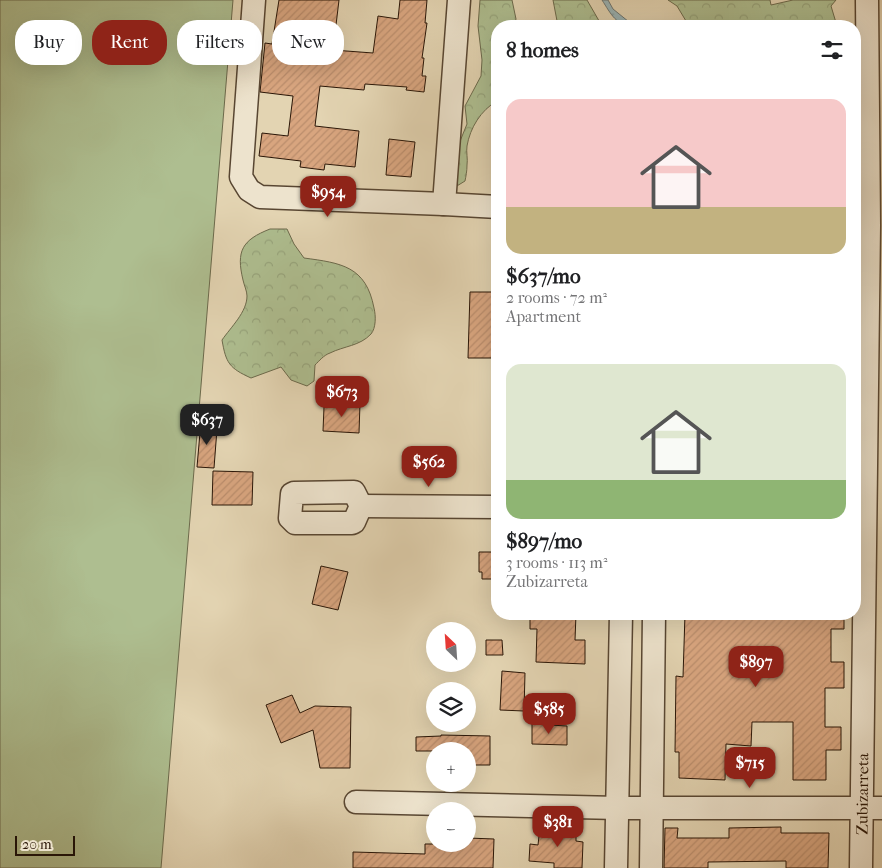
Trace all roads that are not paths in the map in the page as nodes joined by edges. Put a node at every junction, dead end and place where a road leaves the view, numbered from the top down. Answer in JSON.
{"nodes":[{"id":1,"x":254,"y":0,"type":"edge"},
{"id":2,"x":459,"y":0,"type":"edge"},
{"id":3,"x":867,"y":0,"type":"edge"},
{"id":4,"x":444,"y":204,"type":"junction"},
{"id":5,"x":491,"y":207,"type":"edge"},
{"id":6,"x":869,"y":225,"type":"edge"},
{"id":7,"x":361,"y":506,"type":"dead end"},
{"id":8,"x":491,"y":508,"type":"edge"},
{"id":9,"x":621,"y":620,"type":"edge"},
{"id":10,"x":654,"y":620,"type":"edge"},
{"id":11,"x":356,"y":802,"type":"dead end"},
{"id":12,"x":618,"y":808,"type":"junction"},
{"id":13,"x":652,"y":808,"type":"junction"},
{"id":14,"x":872,"y":808,"type":"edge"},
{"id":15,"x":616,"y":868,"type":"edge"},
{"id":16,"x":651,"y":868,"type":"edge"},
{"id":17,"x":861,"y":868,"type":"edge"}],
"edges":[{"from":1,"to":4,"type":"street"},
{"from":2,"to":4,"type":"street"},
{"from":3,"to":6,"type":"street","name":"Zubizarreta"},
{"from":4,"to":5,"type":"street"},
{"from":6,"to":14,"type":"street","name":"Zubizarreta"},
{"from":7,"to":8,"type":"street"},
{"from":9,"to":12,"type":"street"},
{"from":10,"to":13,"type":"street"},
{"from":11,"to":12,"type":"street"},
{"from":12,"to":13,"type":"street"},
{"from":12,"to":15,"type":"street"},
{"from":13,"to":14,"type":"street"},
{"from":13,"to":16,"type":"street"},
{"from":14,"to":17,"type":"street","name":"Zubizarreta"}]}
